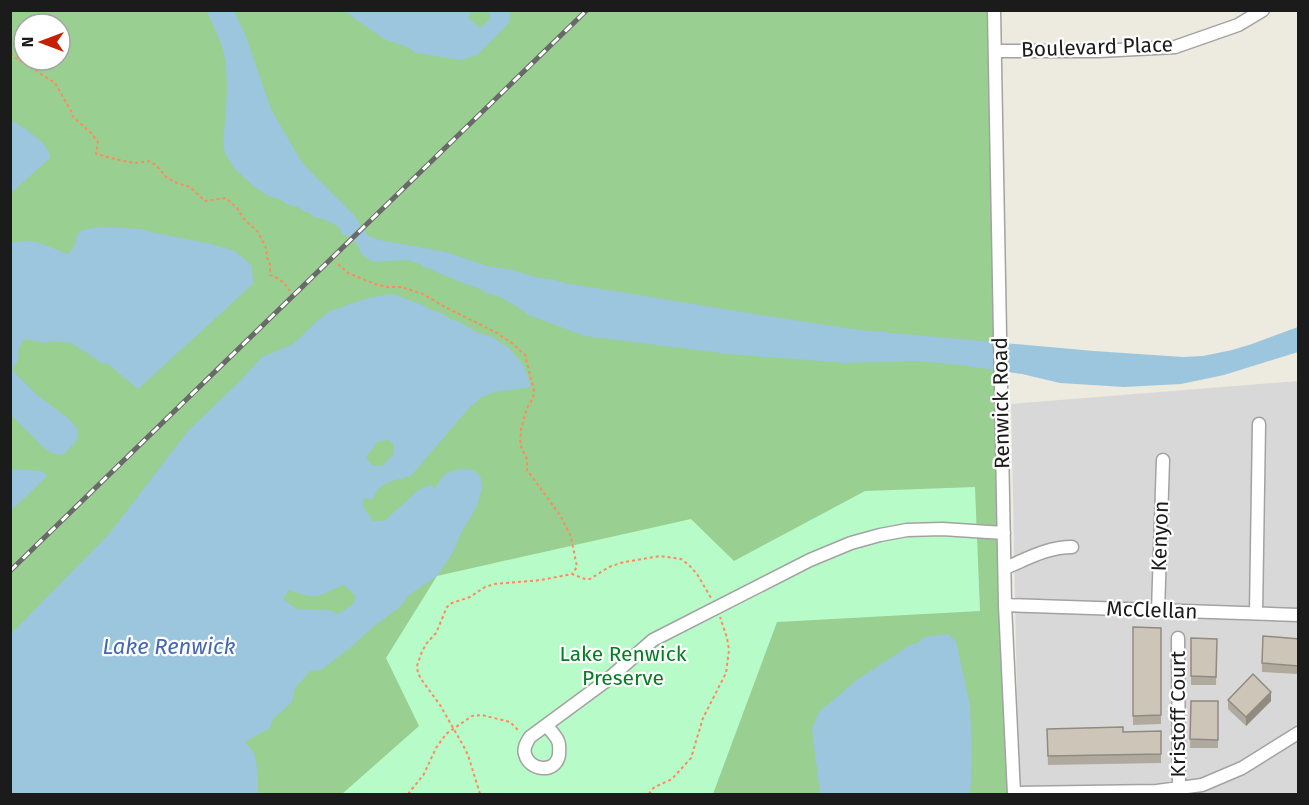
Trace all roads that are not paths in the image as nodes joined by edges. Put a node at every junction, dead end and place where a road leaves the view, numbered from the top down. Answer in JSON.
{"nodes":[{"id":1,"x":994,"y":10,"type":"edge"},
{"id":2,"x":1263,"y":10,"type":"edge"},
{"id":3,"x":995,"y":51,"type":"junction"},
{"id":4,"x":1259,"y":424,"type":"dead end"},
{"id":5,"x":1163,"y":460,"type":"dead end"},
{"id":6,"x":1004,"y":533,"type":"junction"},
{"id":7,"x":1072,"y":547,"type":"dead end"},
{"id":8,"x":1005,"y":568,"type":"junction"},
{"id":9,"x":1005,"y":605,"type":"junction"},
{"id":10,"x":1158,"y":611,"type":"junction"},
{"id":11,"x":1256,"y":614,"type":"junction"},
{"id":12,"x":1299,"y":615,"type":"edge"},
{"id":13,"x":1178,"y":638,"type":"dead end"},
{"id":14,"x":547,"y":726,"type":"junction"},
{"id":15,"x":1299,"y":733,"type":"edge"},
{"id":16,"x":1182,"y":790,"type":"edge"},
{"id":17,"x":1089,"y":793,"type":"edge"},
{"id":18,"x":1014,"y":794,"type":"edge"}],
"edges":[{"from":1,"to":3,"type":"street","name":"Renwick Road"},
{"from":2,"to":3,"type":"street","name":"Boulevard Place"},
{"from":3,"to":6,"type":"street","name":"Renwick Road"},
{"from":4,"to":11,"type":"street"},
{"from":5,"to":10,"type":"street","name":"Kenyon"},
{"from":6,"to":8,"type":"street","name":"Renwick Road"},
{"from":6,"to":14,"type":"street"},
{"from":7,"to":8,"type":"street"},
{"from":8,"to":9,"type":"street","name":"Renwick Road"},
{"from":9,"to":10,"type":"street","name":"McClellan"},
{"from":9,"to":18,"type":"street","name":"Renwick Road"},
{"from":10,"to":11,"type":"street","name":"McClellan"},
{"from":11,"to":12,"type":"street","name":"McClellan"},
{"from":13,"to":16,"type":"street","name":"Kristoff Court"},
{"from":14,"to":14,"type":"street"},
{"from":15,"to":16,"type":"street"},
{"from":16,"to":17,"type":"street"},
{"from":17,"to":18,"type":"street"}]}
